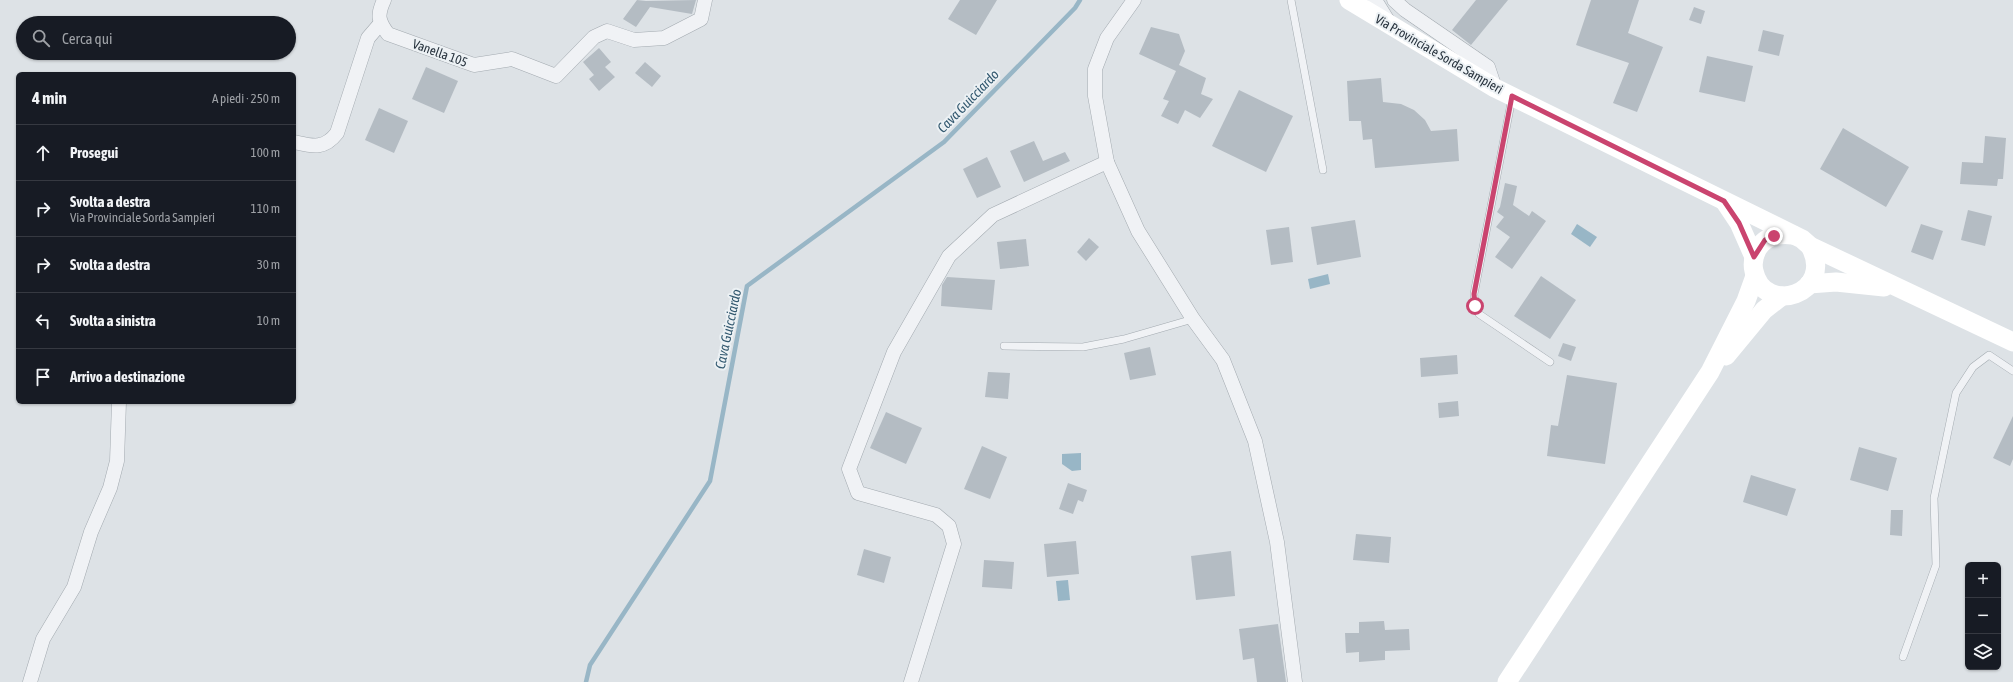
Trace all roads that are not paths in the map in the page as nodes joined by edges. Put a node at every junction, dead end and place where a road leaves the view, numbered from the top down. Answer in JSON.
{"nodes":[{"id":1,"x":384,"y":0,"type":"edge"},
{"id":2,"x":705,"y":0,"type":"edge"},
{"id":3,"x":1134,"y":0,"type":"edge"},
{"id":4,"x":1291,"y":0,"type":"edge"},
{"id":5,"x":1349,"y":0,"type":"edge"},
{"id":6,"x":1375,"y":0,"type":"edge"},
{"id":7,"x":1394,"y":0,"type":"edge"},
{"id":8,"x":380,"y":24,"type":"junction"},
{"id":9,"x":1392,"y":27,"type":"junction"},
{"id":10,"x":1495,"y":88,"type":"junction"},
{"id":11,"x":1512,"y":96,"type":"junction"},
{"id":12,"x":296,"y":142,"type":"edge"},
{"id":13,"x":1107,"y":162,"type":"junction"},
{"id":14,"x":1323,"y":170,"type":"dead end"},
{"id":15,"x":1724,"y":201,"type":"junction"},
{"id":16,"x":1793,"y":235,"type":"junction"},
{"id":17,"x":1810,"y":246,"type":"junction"},
{"id":18,"x":1754,"y":257,"type":"junction"},
{"id":19,"x":1755,"y":276,"type":"junction"},
{"id":20,"x":1809,"y":284,"type":"junction"},
{"id":21,"x":1897,"y":288,"type":"junction"},
{"id":22,"x":1782,"y":296,"type":"junction"},
{"id":23,"x":1193,"y":319,"type":"junction"},
{"id":24,"x":2013,"y":342,"type":"edge"},
{"id":25,"x":1004,"y":346,"type":"dead end"},
{"id":26,"x":1550,"y":362,"type":"dead end"},
{"id":27,"x":2013,"y":371,"type":"edge"},
{"id":28,"x":1710,"y":372,"type":"junction"},
{"id":29,"x":119,"y":404,"type":"edge"},
{"id":30,"x":1903,"y":657,"type":"dead end"},
{"id":31,"x":30,"y":682,"type":"edge"},
{"id":32,"x":911,"y":682,"type":"edge"},
{"id":33,"x":1295,"y":682,"type":"edge"},
{"id":34,"x":1507,"y":682,"type":"edge"}],
"edges":[{"from":1,"to":8,"type":"street"},
{"from":2,"to":8,"type":"street","name":"Vanella 105"},
{"from":3,"to":13,"type":"street"},
{"from":4,"to":14,"type":"lane"},
{"from":5,"to":9,"type":"street","name":"Via Provinciale Sorda Sampieri"},
{"from":6,"to":9,"type":"street"},
{"from":7,"to":10,"type":"street"},
{"from":8,"to":12,"type":"street"},
{"from":9,"to":10,"type":"street","name":"Via Provinciale Sorda Sampieri"},
{"from":10,"to":11,"type":"street","name":"Via Provinciale Sorda Sampieri"},
{"from":11,"to":15,"type":"street","name":"Via Provinciale Sorda Sampieri"},
{"from":11,"to":26,"type":"lane"},
{"from":13,"to":23,"type":"street"},
{"from":13,"to":32,"type":"street"},
{"from":15,"to":16,"type":"street","name":"Via Provinciale Sorda Sampieri"},
{"from":15,"to":18,"type":"street"},
{"from":16,"to":17,"type":"street"},
{"from":16,"to":18,"type":"street"},
{"from":17,"to":20,"type":"street"},
{"from":17,"to":21,"type":"street"},
{"from":18,"to":19,"type":"street"},
{"from":19,"to":22,"type":"street"},
{"from":19,"to":28,"type":"street"},
{"from":20,"to":21,"type":"street"},
{"from":20,"to":22,"type":"street"},
{"from":21,"to":24,"type":"street"},
{"from":22,"to":28,"type":"street"},
{"from":23,"to":25,"type":"lane"},
{"from":23,"to":33,"type":"street"},
{"from":27,"to":30,"type":"lane"},
{"from":28,"to":34,"type":"street"},
{"from":29,"to":31,"type":"street"}]}
